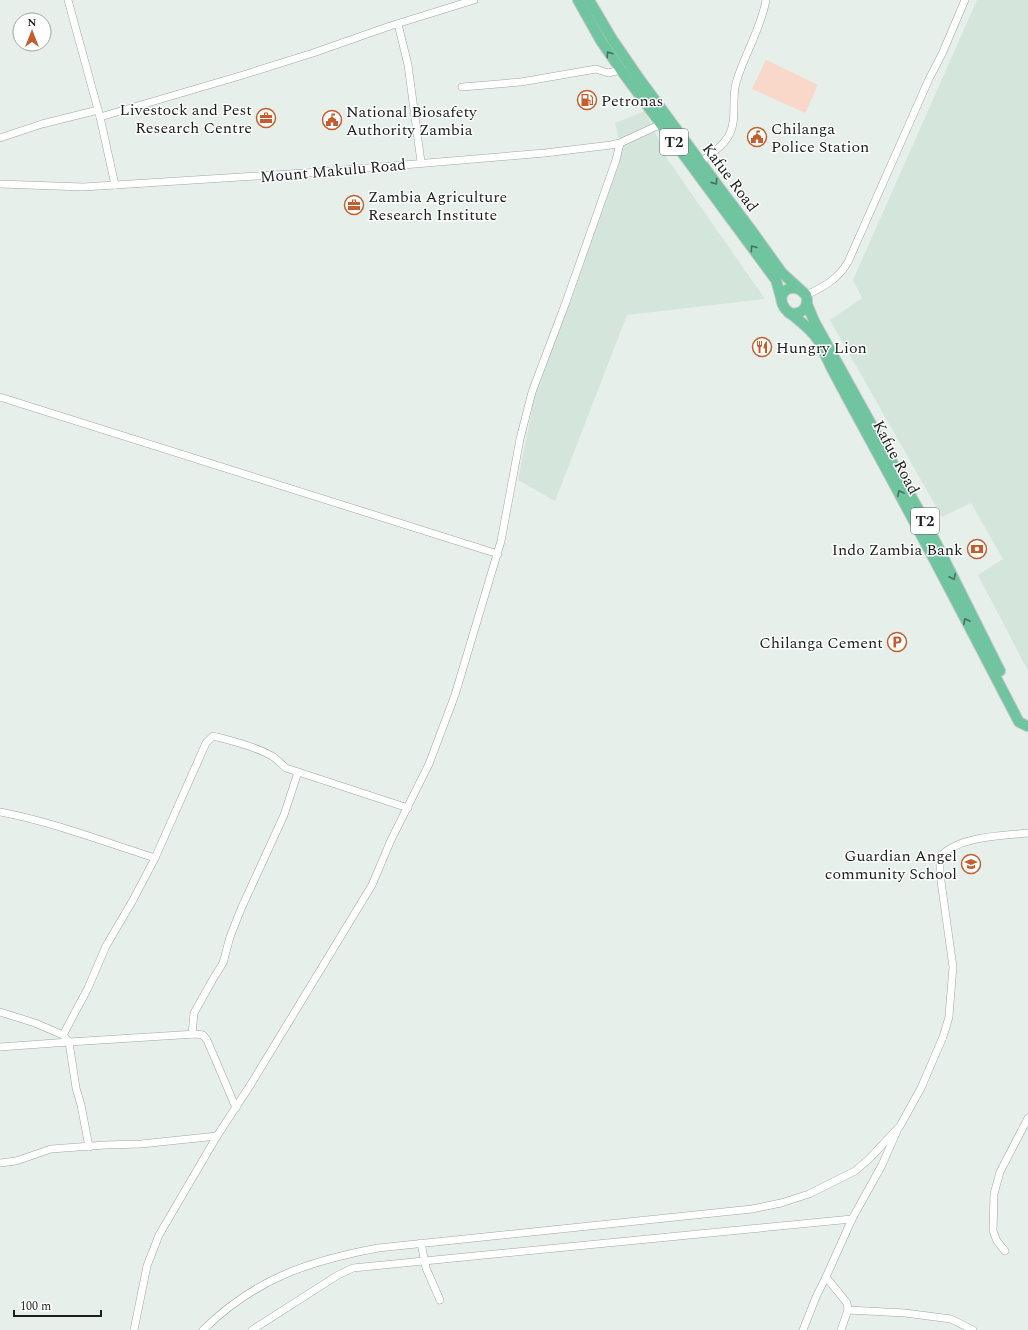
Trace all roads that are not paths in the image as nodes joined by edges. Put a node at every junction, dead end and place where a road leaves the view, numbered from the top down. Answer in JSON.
{"nodes":[{"id":1,"x":68,"y":0,"type":"edge"},
{"id":2,"x":474,"y":0,"type":"edge"},
{"id":3,"x":578,"y":0,"type":"edge"},
{"id":4,"x":589,"y":0,"type":"edge"},
{"id":5,"x":766,"y":0,"type":"edge"},
{"id":6,"x":965,"y":0,"type":"edge"},
{"id":7,"x":398,"y":24,"type":"junction"},
{"id":8,"x":621,"y":70,"type":"junction"},
{"id":9,"x":462,"y":87,"type":"dead end"},
{"id":10,"x":99,"y":113,"type":"junction"},
{"id":11,"x":661,"y":124,"type":"junction"},
{"id":12,"x":0,"y":138,"type":"edge"},
{"id":13,"x":620,"y":143,"type":"junction"},
{"id":14,"x":421,"y":162,"type":"junction"},
{"id":15,"x":701,"y":162,"type":"junction"},
{"id":16,"x":0,"y":184,"type":"edge"},
{"id":17,"x":115,"y":185,"type":"junction"},
{"id":18,"x":804,"y":296,"type":"junction"},
{"id":19,"x":781,"y":298,"type":"junction"},
{"id":20,"x":789,"y":313,"type":"junction"},
{"id":21,"x":0,"y":397,"type":"edge"},
{"id":22,"x":498,"y":554,"type":"junction"},
{"id":23,"x":1027,"y":727,"type":"edge"},
{"id":24,"x":298,"y":772,"type":"junction"},
{"id":25,"x":408,"y":808,"type":"junction"},
{"id":26,"x":0,"y":812,"type":"edge"},
{"id":27,"x":1028,"y":833,"type":"edge"},
{"id":28,"x":155,"y":858,"type":"junction"},
{"id":29,"x":0,"y":1012,"type":"edge"},
{"id":30,"x":192,"y":1034,"type":"junction"},
{"id":31,"x":63,"y":1035,"type":"junction"},
{"id":32,"x":69,"y":1042,"type":"junction"},
{"id":33,"x":0,"y":1048,"type":"edge"},
{"id":34,"x":236,"y":1108,"type":"junction"},
{"id":35,"x":1028,"y":1118,"type":"edge"},
{"id":36,"x":900,"y":1126,"type":"junction"},
{"id":37,"x":217,"y":1136,"type":"junction"},
{"id":38,"x":90,"y":1147,"type":"junction"},
{"id":39,"x":870,"y":1159,"type":"junction"},
{"id":40,"x":0,"y":1163,"type":"edge"},
{"id":41,"x":882,"y":1165,"type":"junction"},
{"id":42,"x":852,"y":1219,"type":"junction"},
{"id":43,"x":421,"y":1244,"type":"junction"},
{"id":44,"x":1005,"y":1251,"type":"dead end"},
{"id":45,"x":425,"y":1261,"type":"junction"},
{"id":46,"x":826,"y":1277,"type":"junction"},
{"id":47,"x":440,"y":1300,"type":"dead end"},
{"id":48,"x":848,"y":1310,"type":"junction"},
{"id":49,"x":134,"y":1330,"type":"edge"},
{"id":50,"x":204,"y":1330,"type":"edge"},
{"id":51,"x":252,"y":1330,"type":"edge"},
{"id":52,"x":803,"y":1330,"type":"edge"},
{"id":53,"x":842,"y":1330,"type":"edge"},
{"id":54,"x":973,"y":1330,"type":"edge"}],
"edges":[{"from":1,"to":10,"type":"street"},
{"from":2,"to":7,"type":"street"},
{"from":8,"to":3,"type":"highway","name":"Kafue Road","number":"T2","one_way":true},
{"from":4,"to":15,"type":"highway","name":"Kafue Road","number":"T2"},
{"from":5,"to":15,"type":"street"},
{"from":6,"to":18,"type":"street"},
{"from":7,"to":10,"type":"street"},
{"from":7,"to":14,"type":"street"},
{"from":8,"to":9,"type":"street"},
{"from":8,"to":11,"type":"highway","name":"Kafue Road","number":"T2"},
{"from":10,"to":12,"type":"street"},
{"from":10,"to":17,"type":"street"},
{"from":11,"to":13,"type":"street","name":"Mount Makulu Road"},
{"from":19,"to":11,"type":"highway","name":"Kafue Road","number":"T2","one_way":true},
{"from":13,"to":14,"type":"street","name":"Mount Makulu Road"},
{"from":13,"to":22,"type":"street"},
{"from":14,"to":17,"type":"street","name":"Mount Makulu Road"},
{"from":15,"to":18,"type":"highway","name":"Kafue Road","number":"T2","one_way":true},
{"from":16,"to":17,"type":"street","name":"Mount Makulu Road"},
{"from":18,"to":19,"type":"highway"},
{"from":18,"to":20,"type":"highway"},
{"from":18,"to":23,"type":"highway","name":"Kafue Road","number":"T2","one_way":true},
{"from":19,"to":20,"type":"highway"},
{"from":23,"to":20,"type":"highway","name":"Kafue Road","number":"T2","one_way":true},
{"from":21,"to":22,"type":"street"},
{"from":22,"to":25,"type":"street"},
{"from":24,"to":25,"type":"street"},
{"from":24,"to":28,"type":"street"},
{"from":24,"to":30,"type":"street"},
{"from":25,"to":34,"type":"street"},
{"from":26,"to":28,"type":"street"},
{"from":27,"to":36,"type":"street"},
{"from":28,"to":31,"type":"street"},
{"from":29,"to":31,"type":"street"},
{"from":30,"to":32,"type":"street"},
{"from":30,"to":34,"type":"street"},
{"from":31,"to":32,"type":"street"},
{"from":32,"to":33,"type":"street"},
{"from":32,"to":38,"type":"street"},
{"from":34,"to":37,"type":"street"},
{"from":35,"to":44,"type":"street"},
{"from":36,"to":39,"type":"street"},
{"from":36,"to":41,"type":"street"},
{"from":37,"to":38,"type":"street"},
{"from":37,"to":49,"type":"street"},
{"from":38,"to":40,"type":"street"},
{"from":39,"to":41,"type":"street"},
{"from":39,"to":43,"type":"street"},
{"from":41,"to":42,"type":"street"},
{"from":42,"to":45,"type":"street"},
{"from":42,"to":46,"type":"street"},
{"from":43,"to":45,"type":"street"},
{"from":43,"to":50,"type":"street"},
{"from":45,"to":47,"type":"street"},
{"from":45,"to":51,"type":"street"},
{"from":46,"to":48,"type":"street"},
{"from":46,"to":52,"type":"street"},
{"from":48,"to":53,"type":"street"},
{"from":48,"to":54,"type":"street"}]}
